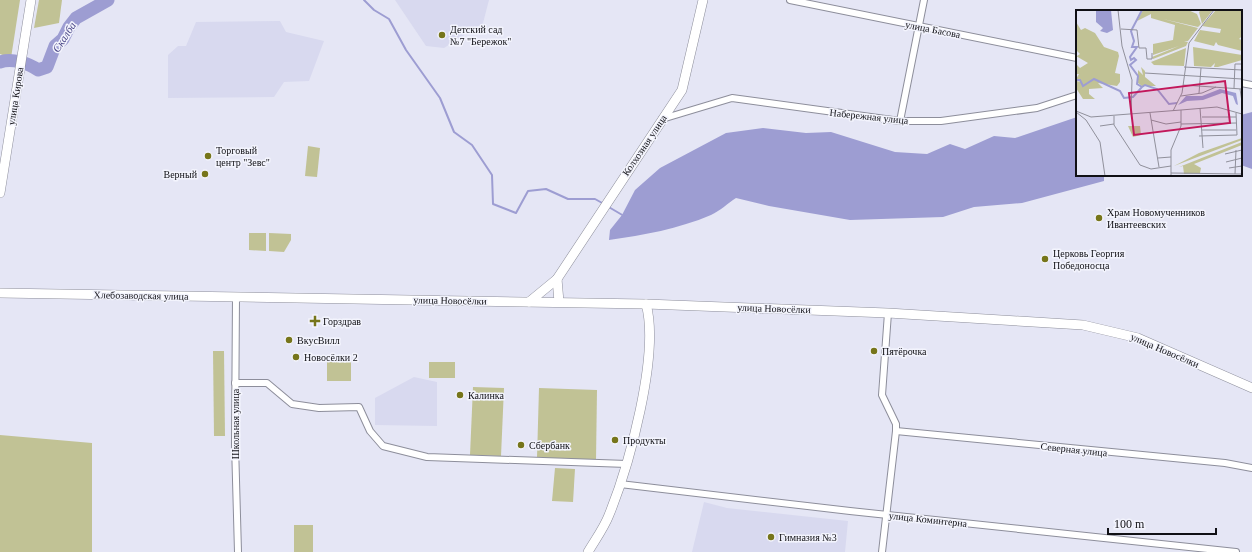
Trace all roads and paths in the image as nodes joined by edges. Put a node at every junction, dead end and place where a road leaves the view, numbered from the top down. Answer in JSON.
{"nodes":[{"id":1,"x":31,"y":0,"type":"edge"},
{"id":2,"x":703,"y":0,"type":"edge"},
{"id":3,"x":790,"y":0,"type":"edge"},
{"id":4,"x":924,"y":0,"type":"edge"},
{"id":5,"x":919,"y":26,"type":"junction"},
{"id":6,"x":1076,"y":58,"type":"edge"},
{"id":7,"x":1242,"y":83,"type":"edge"},
{"id":8,"x":1252,"y":85,"type":"edge"},
{"id":9,"x":1076,"y":95,"type":"edge"},
{"id":10,"x":662,"y":119,"type":"junction"},
{"id":11,"x":900,"y":121,"type":"junction"},
{"id":12,"x":0,"y":193,"type":"edge"},
{"id":13,"x":557,"y":279,"type":"junction"},
{"id":14,"x":0,"y":293,"type":"edge"},
{"id":15,"x":236,"y":296,"type":"junction"},
{"id":16,"x":283,"y":297,"type":"joint"},
{"id":17,"x":529,"y":302,"type":"junction"},
{"id":18,"x":559,"y":302,"type":"junction"},
{"id":19,"x":646,"y":304,"type":"junction"},
{"id":20,"x":888,"y":313,"type":"junction"},
{"id":21,"x":235,"y":383,"type":"junction"},
{"id":22,"x":1252,"y":388,"type":"edge"},
{"id":23,"x":896,"y":431,"type":"junction"},
{"id":24,"x":627,"y":464,"type":"junction"},
{"id":25,"x":1252,"y":468,"type":"edge"},
{"id":26,"x":620,"y":484,"type":"junction"},
{"id":27,"x":886,"y":514,"type":"junction"},
{"id":28,"x":238,"y":552,"type":"edge"},
{"id":29,"x":588,"y":552,"type":"edge"},
{"id":30,"x":882,"y":552,"type":"edge"},
{"id":31,"x":1236,"y":552,"type":"edge"}],
"edges":[{"from":1,"to":12,"type":"street","name":"улица Кирова"},
{"from":2,"to":10,"type":"street","name":"Колхозная улица"},
{"from":3,"to":5,"type":"street","name":"улица Басова"},
{"from":4,"to":5,"type":"street"},
{"from":5,"to":6,"type":"street","name":"улица Басова"},
{"from":5,"to":11,"type":"street"},
{"from":7,"to":8,"type":"street"},
{"from":9,"to":11,"type":"street","name":"Набережная улица"},
{"from":10,"to":11,"type":"street","name":"Набережная улица"},
{"from":10,"to":13,"type":"street","name":"Колхозная улица"},
{"from":13,"to":17,"type":"street","name":"Колхозная улица"},
{"from":13,"to":18,"type":"street"},
{"from":14,"to":15,"type":"street","name":"Хлебозаводская улица"},
{"from":15,"to":16,"type":"street","name":"Хлебозаводская улица"},
{"from":15,"to":21,"type":"street","name":"Школьная улица"},
{"from":16,"to":17,"type":"street","name":"улица Новосёлки"},
{"from":17,"to":18,"type":"street","name":"улица Новосёлки"},
{"from":18,"to":19,"type":"street","name":"улица Новосёлки"},
{"from":19,"to":20,"type":"street","name":"улица Новосёлки"},
{"from":19,"to":24,"type":"street"},
{"from":20,"to":22,"type":"street","name":"улица Новосёлки"},
{"from":20,"to":23,"type":"street"},
{"from":21,"to":24,"type":"street"},
{"from":21,"to":28,"type":"street","name":"Школьная улица"},
{"from":23,"to":25,"type":"street","name":"Северная улица"},
{"from":23,"to":27,"type":"street"},
{"from":24,"to":26,"type":"street"},
{"from":26,"to":27,"type":"street","name":"улица Коминтерна"},
{"from":26,"to":29,"type":"street"},
{"from":27,"to":30,"type":"street"},
{"from":27,"to":31,"type":"street","name":"улица Коминтерна"}]}
